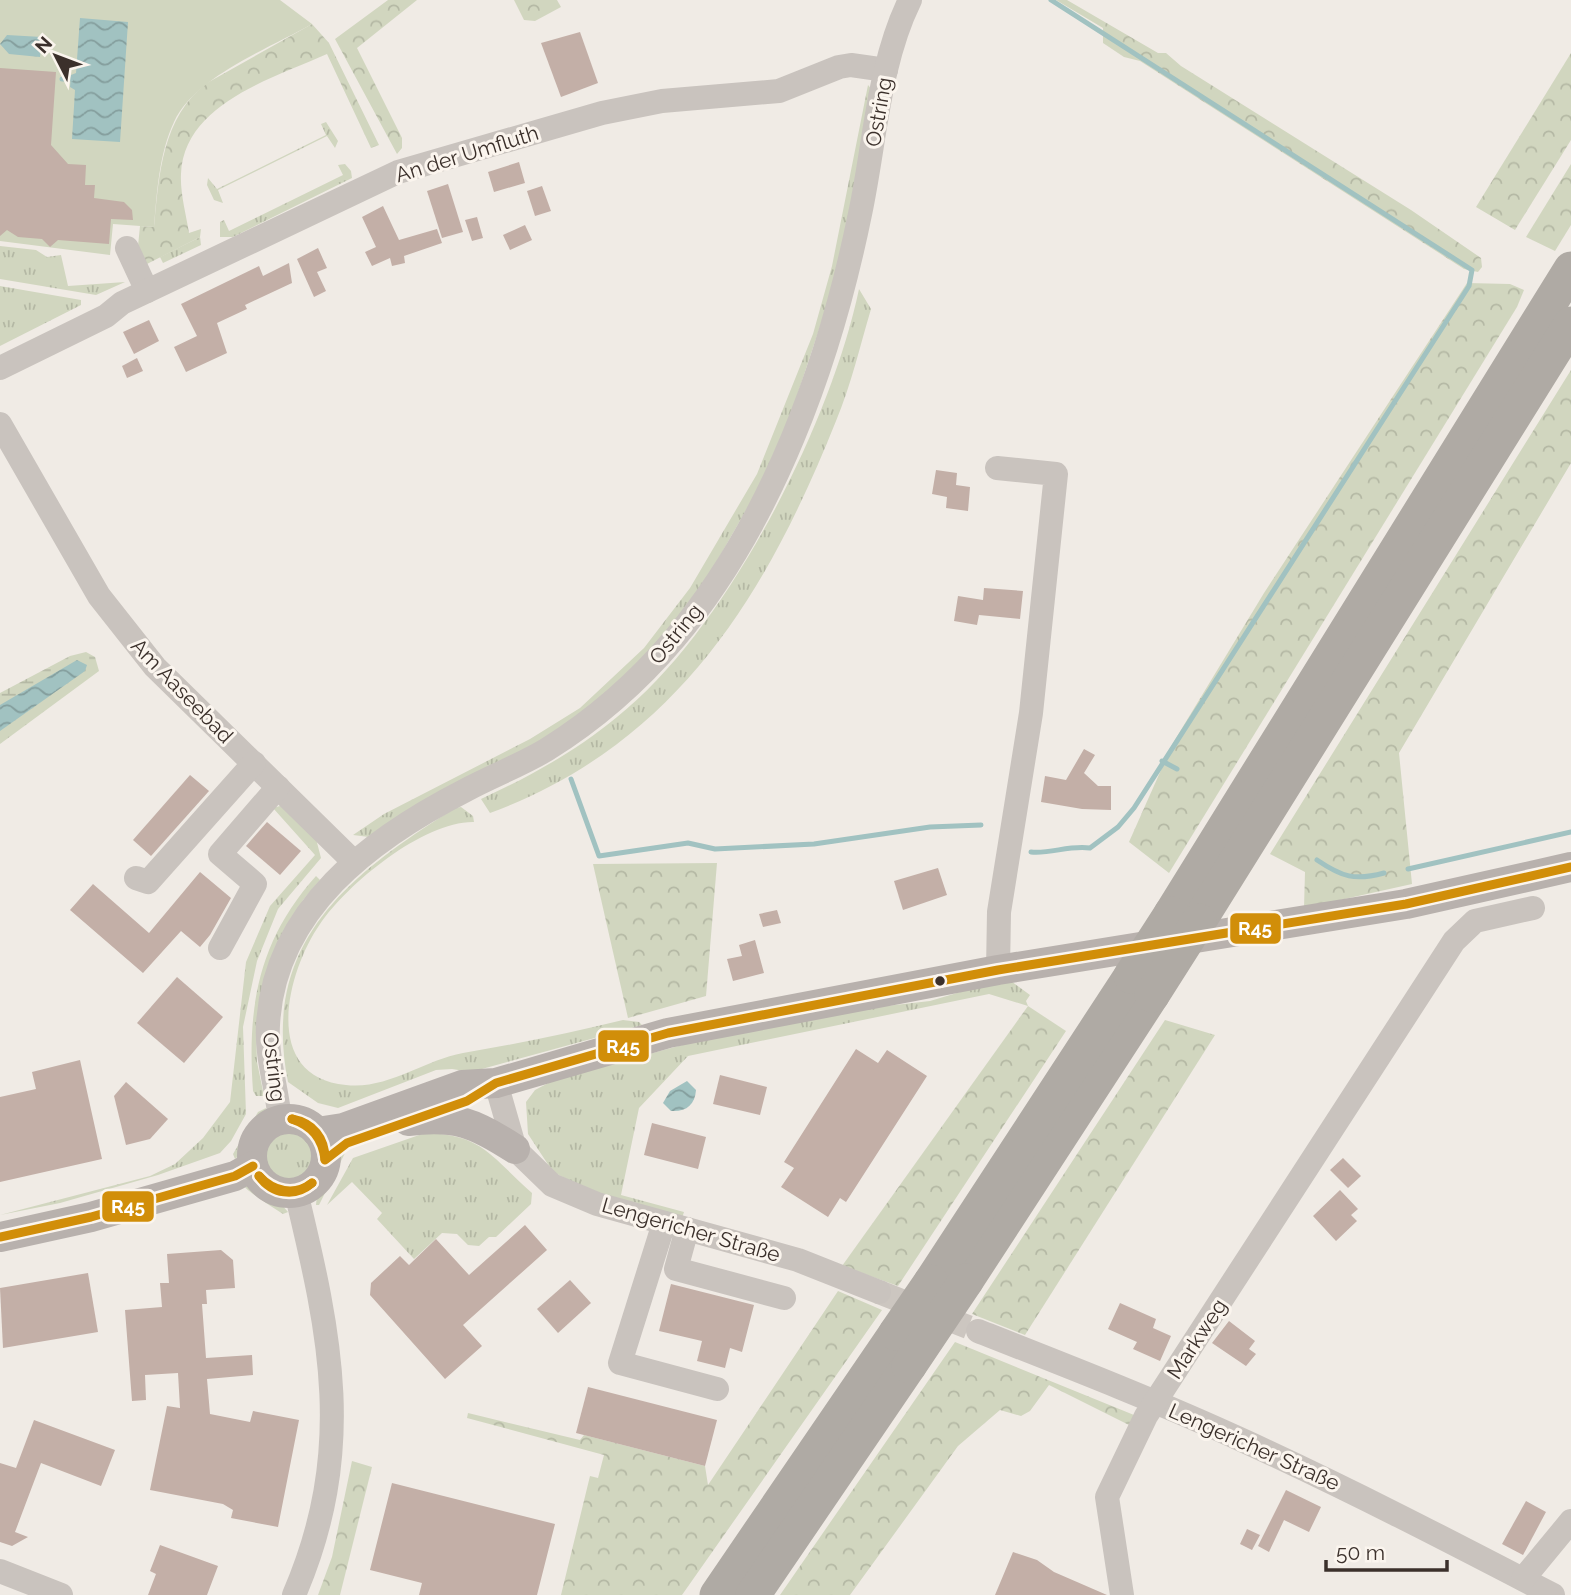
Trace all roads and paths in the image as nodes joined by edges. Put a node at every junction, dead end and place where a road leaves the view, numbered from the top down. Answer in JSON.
{"nodes":[{"id":1,"x":910,"y":0,"type":"edge"},
{"id":2,"x":886,"y":70,"type":"junction"},
{"id":3,"x":127,"y":248,"type":"dead end"},
{"id":4,"x":1571,"y":269,"type":"edge"},
{"id":5,"x":147,"y":291,"type":"junction"},
{"id":6,"x":1557,"y":319,"type":"edge"},
{"id":7,"x":0,"y":368,"type":"edge"},
{"id":8,"x":0,"y":424,"type":"edge"},
{"id":9,"x":996,"y":468,"type":"dead end"},
{"id":10,"x":254,"y":763,"type":"junction"},
{"id":11,"x":278,"y":787,"type":"junction"},
{"id":12,"x":353,"y":861,"type":"junction"},
{"id":13,"x":1571,"y":867,"type":"edge"},
{"id":14,"x":136,"y":878,"type":"dead end"},
{"id":15,"x":1533,"y":908,"type":"dead end"},
{"id":16,"x":220,"y":948,"type":"dead end"},
{"id":17,"x":998,"y":970,"type":"junction"},
{"id":18,"x":1142,"y":986,"type":"junction"},
{"id":19,"x":496,"y":1083,"type":"junction"},
{"id":20,"x":280,"y":1120,"type":"junction"},
{"id":21,"x":408,"y":1121,"type":"junction"},
{"id":22,"x":321,"y":1146,"type":"junction"},
{"id":23,"x":515,"y":1149,"type":"junction"},
{"id":24,"x":253,"y":1166,"type":"junction"},
{"id":25,"x":296,"y":1192,"type":"junction"},
{"id":26,"x":676,"y":1226,"type":"junction"},
{"id":27,"x":0,"y":1237,"type":"edge"},
{"id":28,"x":879,"y":1292,"type":"tunnel mouth"},
{"id":29,"x":784,"y":1298,"type":"dead end"},
{"id":30,"x":978,"y":1331,"type":"tunnel mouth"},
{"id":31,"x":717,"y":1389,"type":"dead end"},
{"id":32,"x":1156,"y":1403,"type":"junction"},
{"id":33,"x":1571,"y":1521,"type":"edge"},
{"id":34,"x":0,"y":1571,"type":"edge"},
{"id":35,"x":1523,"y":1579,"type":"junction"},
{"id":36,"x":61,"y":1595,"type":"edge"},
{"id":37,"x":294,"y":1595,"type":"edge"},
{"id":38,"x":717,"y":1595,"type":"edge"},
{"id":39,"x":753,"y":1595,"type":"edge"},
{"id":40,"x":1122,"y":1595,"type":"edge"},
{"id":41,"x":1553,"y":1595,"type":"edge"}],
"edges":[{"from":1,"to":2,"type":"street","name":"Ostring"},
{"from":2,"to":5,"type":"street","name":"An der Umfluth"},
{"from":2,"to":12,"type":"street","name":"Ostring"},
{"from":3,"to":5,"type":"street"},
{"from":4,"to":6,"type":"highway"},
{"from":5,"to":7,"type":"street","name":"An der Umfluth"},
{"from":6,"to":18,"type":"highway","bridge":true},
{"from":8,"to":10,"type":"street","name":"Am Aaseebad"},
{"from":9,"to":17,"type":"street"},
{"from":10,"to":11,"type":"street","name":"Am Aaseebad"},
{"from":10,"to":14,"type":"street"},
{"from":11,"to":12,"type":"street","name":"Am Aaseebad"},
{"from":11,"to":16,"type":"street"},
{"from":12,"to":20,"type":"street","name":"Ostring"},
{"from":13,"to":17,"type":"main road"},
{"from":15,"to":32,"type":"street","name":"Markweg"},
{"from":17,"to":19,"type":"main road"},
{"from":18,"to":38,"type":"highway","bridge":true},
{"from":18,"to":39,"type":"highway","bridge":true},
{"from":19,"to":21,"type":"main road"},
{"from":19,"to":22,"type":"main road"},
{"from":19,"to":23,"type":"street","name":"Lengericher Straße"},
{"from":20,"to":22,"type":"main road"},
{"from":20,"to":24,"type":"main road"},
{"from":21,"to":22,"type":"main road"},
{"from":21,"to":23,"type":"main road","name":"Lengericher Straße"},
{"from":22,"to":25,"type":"main road"},
{"from":23,"to":26,"type":"street","name":"Lengericher Straße"},
{"from":24,"to":25,"type":"main road"},
{"from":24,"to":27,"type":"main road"},
{"from":25,"to":37,"type":"street"},
{"from":26,"to":28,"type":"street","name":"Lengericher Straße"},
{"from":26,"to":29,"type":"street"},
{"from":26,"to":31,"type":"street"},
{"from":30,"to":32,"type":"street","name":"Lengericher Straße"},
{"from":32,"to":35,"type":"street","name":"Lengericher Straße"},
{"from":32,"to":40,"type":"street","name":"Markweg"},
{"from":33,"to":35,"type":"street"},
{"from":34,"to":36,"type":"street"},
{"from":35,"to":41,"type":"street","name":"Lengericher Straße"}]}
